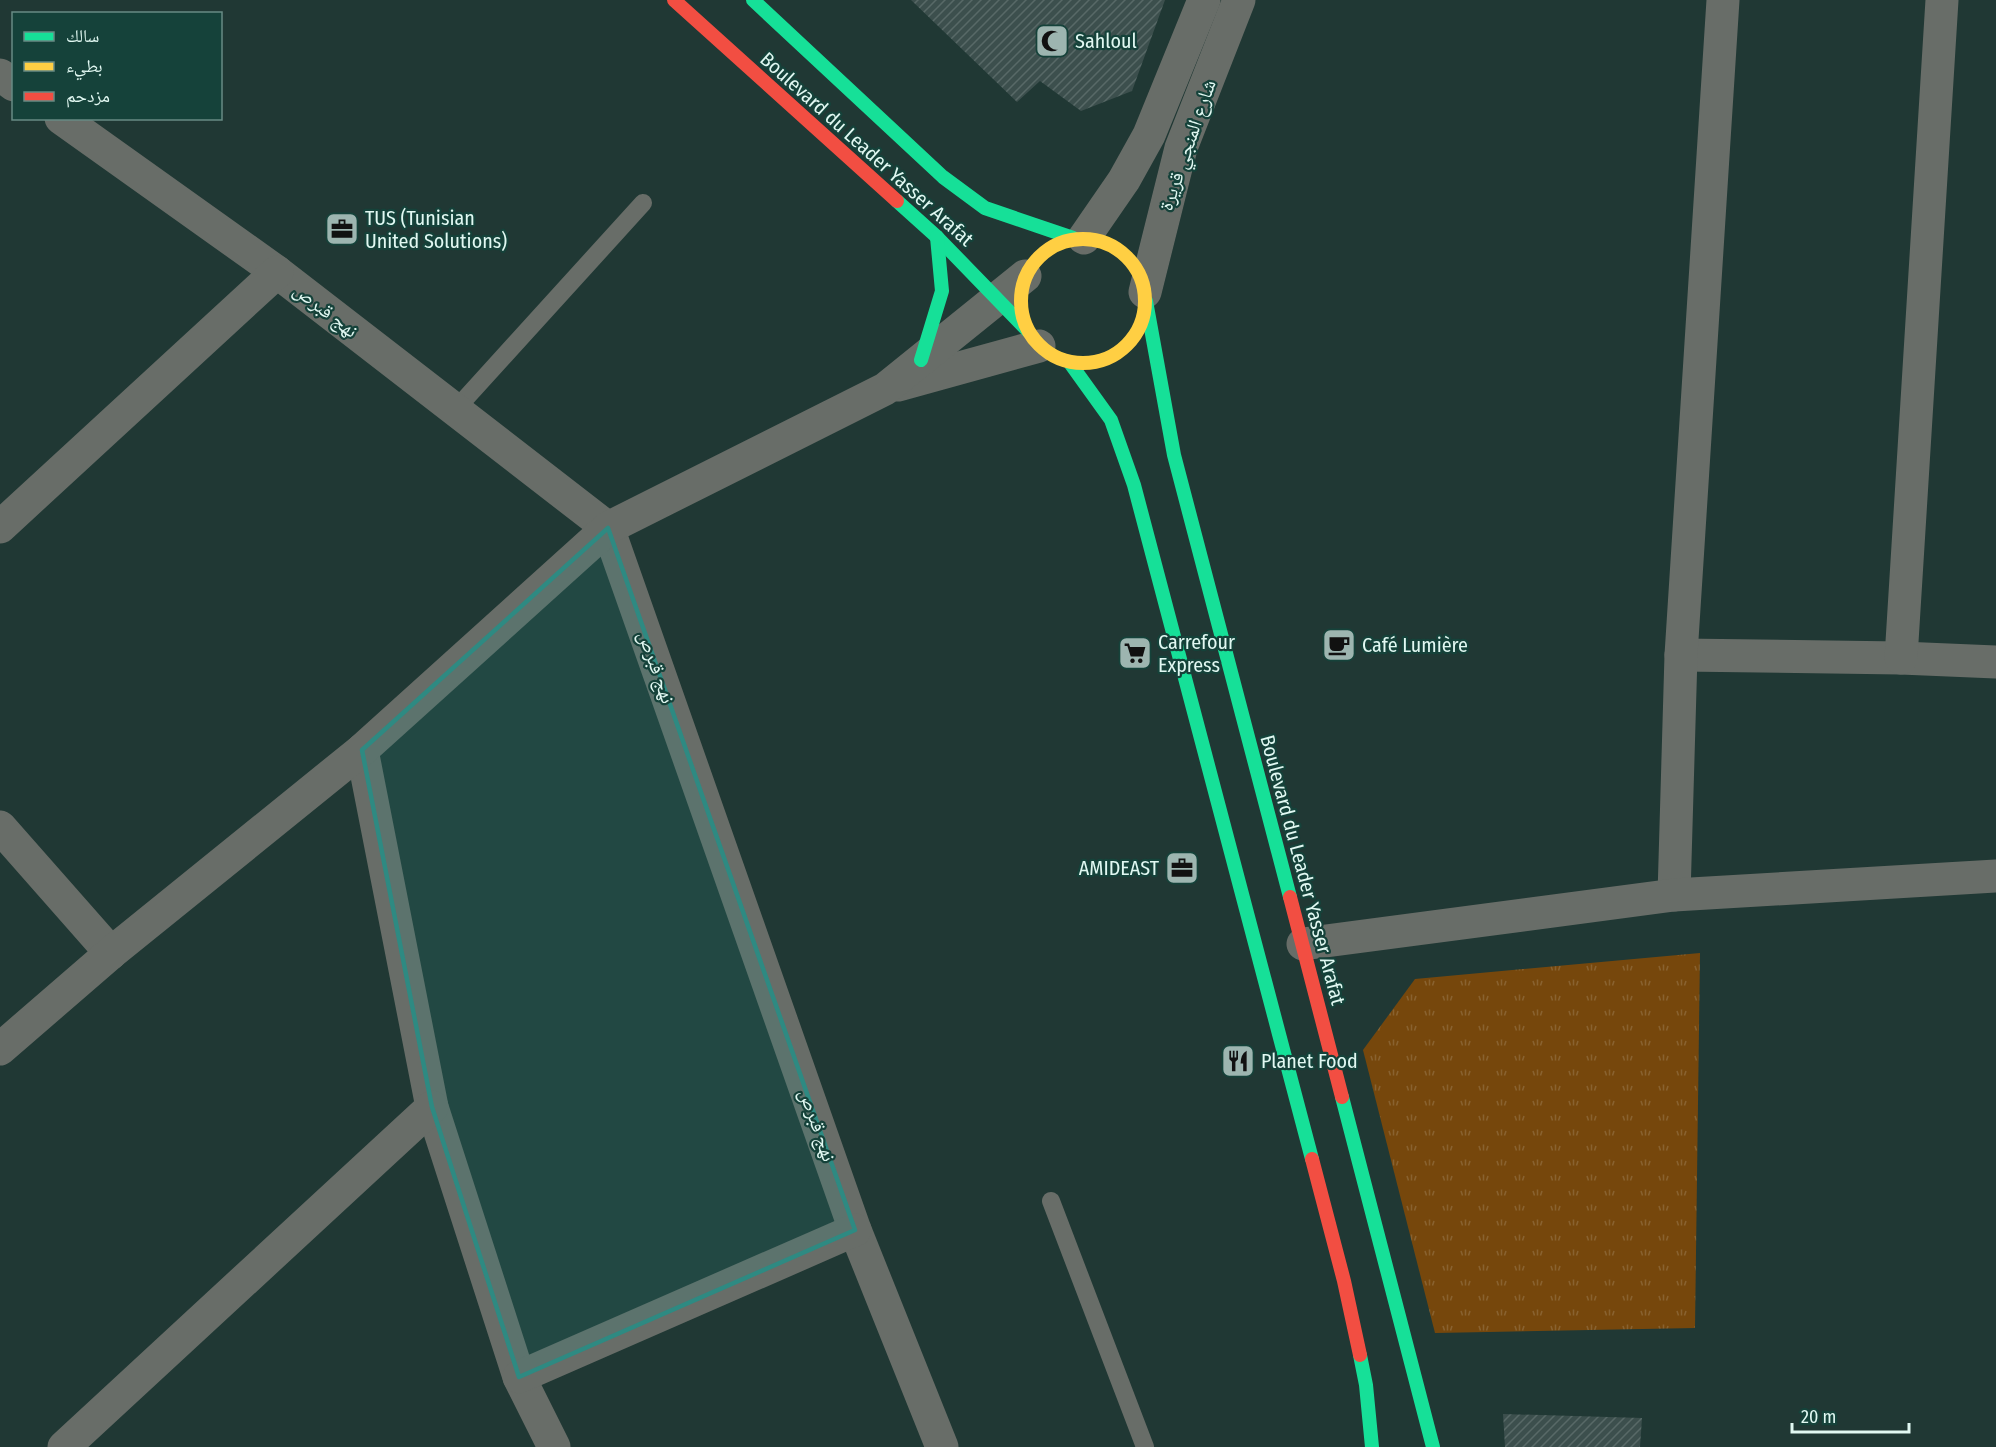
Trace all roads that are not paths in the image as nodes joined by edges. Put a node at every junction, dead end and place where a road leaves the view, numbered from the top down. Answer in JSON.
{"nodes":[{"id":1,"x":674,"y":0,"type":"edge"},
{"id":2,"x":1204,"y":0,"type":"edge"},
{"id":3,"x":1239,"y":0,"type":"edge"},
{"id":4,"x":1723,"y":0,"type":"edge"},
{"id":5,"x":1942,"y":0,"type":"edge"},
{"id":6,"x":768,"y":5,"type":"edge"},
{"id":7,"x":64,"y":120,"type":"edge"},
{"id":8,"x":643,"y":203,"type":"dead end"},
{"id":9,"x":937,"y":237,"type":"junction"},
{"id":10,"x":1079,"y":238,"type":"junction"},
{"id":11,"x":277,"y":272,"type":"junction"},
{"id":12,"x":1025,"y":276,"type":"junction"},
{"id":13,"x":1145,"y":297,"type":"junction"},
{"id":14,"x":998,"y":298,"type":"junction"},
{"id":15,"x":1033,"y":338,"type":"junction"},
{"id":16,"x":921,"y":360,"type":"junction"},
{"id":17,"x":1070,"y":363,"type":"junction"},
{"id":18,"x":885,"y":389,"type":"junction"},
{"id":19,"x":455,"y":410,"type":"junction"},
{"id":20,"x":0,"y":527,"type":"edge"},
{"id":21,"x":608,"y":528,"type":"junction"},
{"id":22,"x":1681,"y":655,"type":"junction"},
{"id":23,"x":1901,"y":658,"type":"junction"},
{"id":24,"x":1996,"y":662,"type":"edge"},
{"id":25,"x":362,"y":750,"type":"junction"},
{"id":26,"x":0,"y":827,"type":"edge"},
{"id":27,"x":1996,"y":876,"type":"edge"},
{"id":28,"x":1674,"y":895,"type":"junction"},
{"id":29,"x":1303,"y":944,"type":"junction"},
{"id":30,"x":111,"y":953,"type":"junction"},
{"id":31,"x":0,"y":1049,"type":"edge"},
{"id":32,"x":432,"y":1107,"type":"junction"},
{"id":33,"x":1051,"y":1202,"type":"dead end"},
{"id":34,"x":855,"y":1230,"type":"junction"},
{"id":35,"x":519,"y":1377,"type":"junction"},
{"id":36,"x":71,"y":1445,"type":"edge"},
{"id":37,"x":554,"y":1447,"type":"edge"},
{"id":38,"x":942,"y":1447,"type":"edge"},
{"id":39,"x":1145,"y":1447,"type":"edge"},
{"id":40,"x":1372,"y":1447,"type":"edge"},
{"id":41,"x":1433,"y":1447,"type":"edge"}],
"edges":[{"from":1,"to":9,"type":"main road","name":"Boulevard du Leader Yasser Arafat"},
{"from":2,"to":10,"type":"street","name":"شارع المنجي قريرة"},
{"from":3,"to":13,"type":"street","name":"شارع المنجي قريرة"},
{"from":4,"to":22,"type":"street"},
{"from":5,"to":23,"type":"street"},
{"from":6,"to":10,"type":"main road","name":"Boulevard du Leader Yasser Arafat"},
{"from":7,"to":11,"type":"street","name":"نهج قبرص"},
{"from":8,"to":19,"type":"lane"},
{"from":9,"to":14,"type":"main road","name":"Boulevard du Leader Yasser Arafat"},
{"from":9,"to":16,"type":"main road"},
{"from":10,"to":12,"type":"main road"},
{"from":10,"to":13,"type":"main road"},
{"from":11,"to":19,"type":"street","name":"نهج قبرص"},
{"from":11,"to":20,"type":"street"},
{"from":12,"to":14,"type":"street"},
{"from":12,"to":15,"type":"main road"},
{"from":13,"to":17,"type":"main road"},
{"from":13,"to":29,"type":"main road","name":"Boulevard du Leader Yasser Arafat"},
{"from":14,"to":15,"type":"main road","name":"Boulevard du Leader Yasser Arafat"},
{"from":14,"to":16,"type":"street"},
{"from":15,"to":17,"type":"main road"},
{"from":15,"to":18,"type":"street"},
{"from":16,"to":18,"type":"street"},
{"from":17,"to":40,"type":"main road"},
{"from":18,"to":21,"type":"street"},
{"from":19,"to":21,"type":"street","name":"نهج قبرص"},
{"from":21,"to":25,"type":"street"},
{"from":21,"to":34,"type":"street","name":"نهج قبرص"},
{"from":22,"to":23,"type":"street"},
{"from":22,"to":28,"type":"street"},
{"from":23,"to":24,"type":"street"},
{"from":25,"to":30,"type":"street"},
{"from":25,"to":32,"type":"street"},
{"from":26,"to":30,"type":"street"},
{"from":27,"to":28,"type":"street"},
{"from":28,"to":29,"type":"street"},
{"from":29,"to":41,"type":"main road","name":"Boulevard du Leader Yasser Arafat"},
{"from":30,"to":31,"type":"street"},
{"from":32,"to":35,"type":"street"},
{"from":32,"to":36,"type":"street"},
{"from":33,"to":39,"type":"lane"},
{"from":34,"to":35,"type":"street"},
{"from":34,"to":38,"type":"street","name":"نهج قبرص"},
{"from":35,"to":37,"type":"street"}]}
